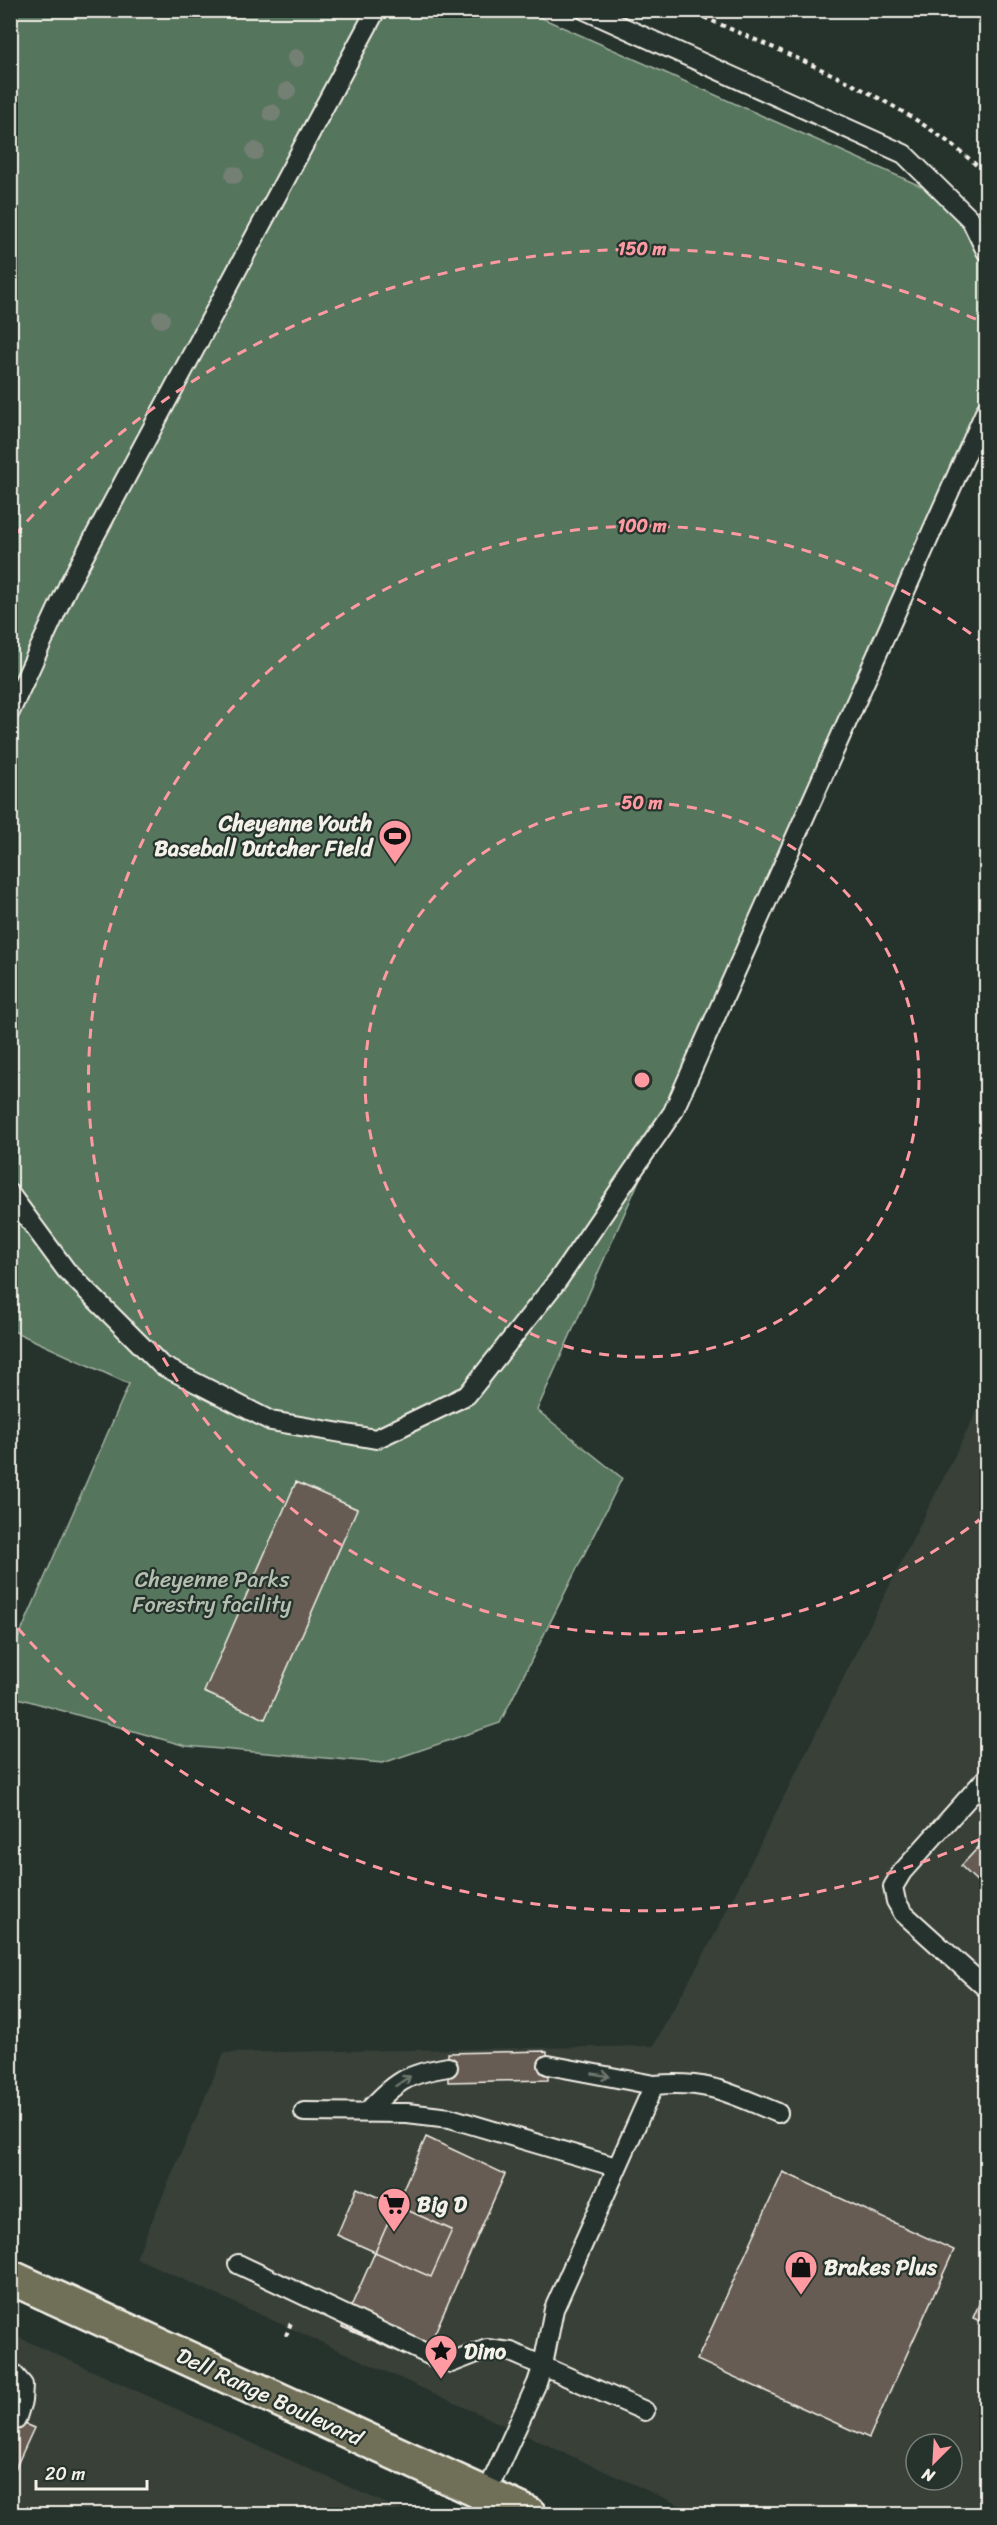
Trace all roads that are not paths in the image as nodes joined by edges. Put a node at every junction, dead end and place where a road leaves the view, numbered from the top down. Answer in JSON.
{"nodes":[{"id":1,"x":376,"y":10,"type":"edge"},
{"id":2,"x":585,"y":10,"type":"edge"},
{"id":3,"x":987,"y":251,"type":"edge"},
{"id":4,"x":987,"y":410,"type":"edge"},
{"id":5,"x":10,"y":712,"type":"edge"},
{"id":6,"x":10,"y":1194,"type":"edge"},
{"id":7,"x":987,"y":1778,"type":"edge"},
{"id":8,"x":987,"y":1988,"type":"edge"},
{"id":9,"x":548,"y":2065,"type":"dead end"},
{"id":10,"x":448,"y":2067,"type":"dead end"},
{"id":11,"x":654,"y":2085,"type":"junction"},
{"id":12,"x":304,"y":2112,"type":"dead end"},
{"id":13,"x":366,"y":2113,"type":"junction"},
{"id":14,"x":778,"y":2113,"type":"dead end"},
{"id":15,"x":616,"y":2167,"type":"junction"},
{"id":16,"x":238,"y":2264,"type":"dead end"},
{"id":17,"x":10,"y":2277,"type":"edge"},
{"id":18,"x":543,"y":2365,"type":"junction"},
{"id":19,"x":10,"y":2370,"type":"edge"},
{"id":20,"x":645,"y":2411,"type":"dead end"},
{"id":21,"x":16,"y":2420,"type":"dead end"},
{"id":22,"x":482,"y":2505,"type":"edge"},
{"id":23,"x":529,"y":2514,"type":"edge"}],
"edges":[{"from":1,"to":5,"type":"lane"},
{"from":2,"to":3,"type":"lane"},
{"from":4,"to":6,"type":"lane"},
{"from":7,"to":8,"type":"lane"},
{"from":9,"to":11,"type":"lane","one_way":true},
{"from":13,"to":10,"type":"lane","one_way":true},
{"from":11,"to":14,"type":"lane"},
{"from":11,"to":15,"type":"lane"},
{"from":12,"to":13,"type":"lane"},
{"from":13,"to":15,"type":"lane"},
{"from":15,"to":18,"type":"lane"},
{"from":16,"to":18,"type":"lane"},
{"from":17,"to":22,"type":"main road","name":"Dell Range Boulevard"},
{"from":18,"to":20,"type":"lane"},
{"from":18,"to":22,"type":"lane"},
{"from":19,"to":21,"type":"lane"},
{"from":22,"to":23,"type":"main road","name":"Dell Range Boulevard"}]}
